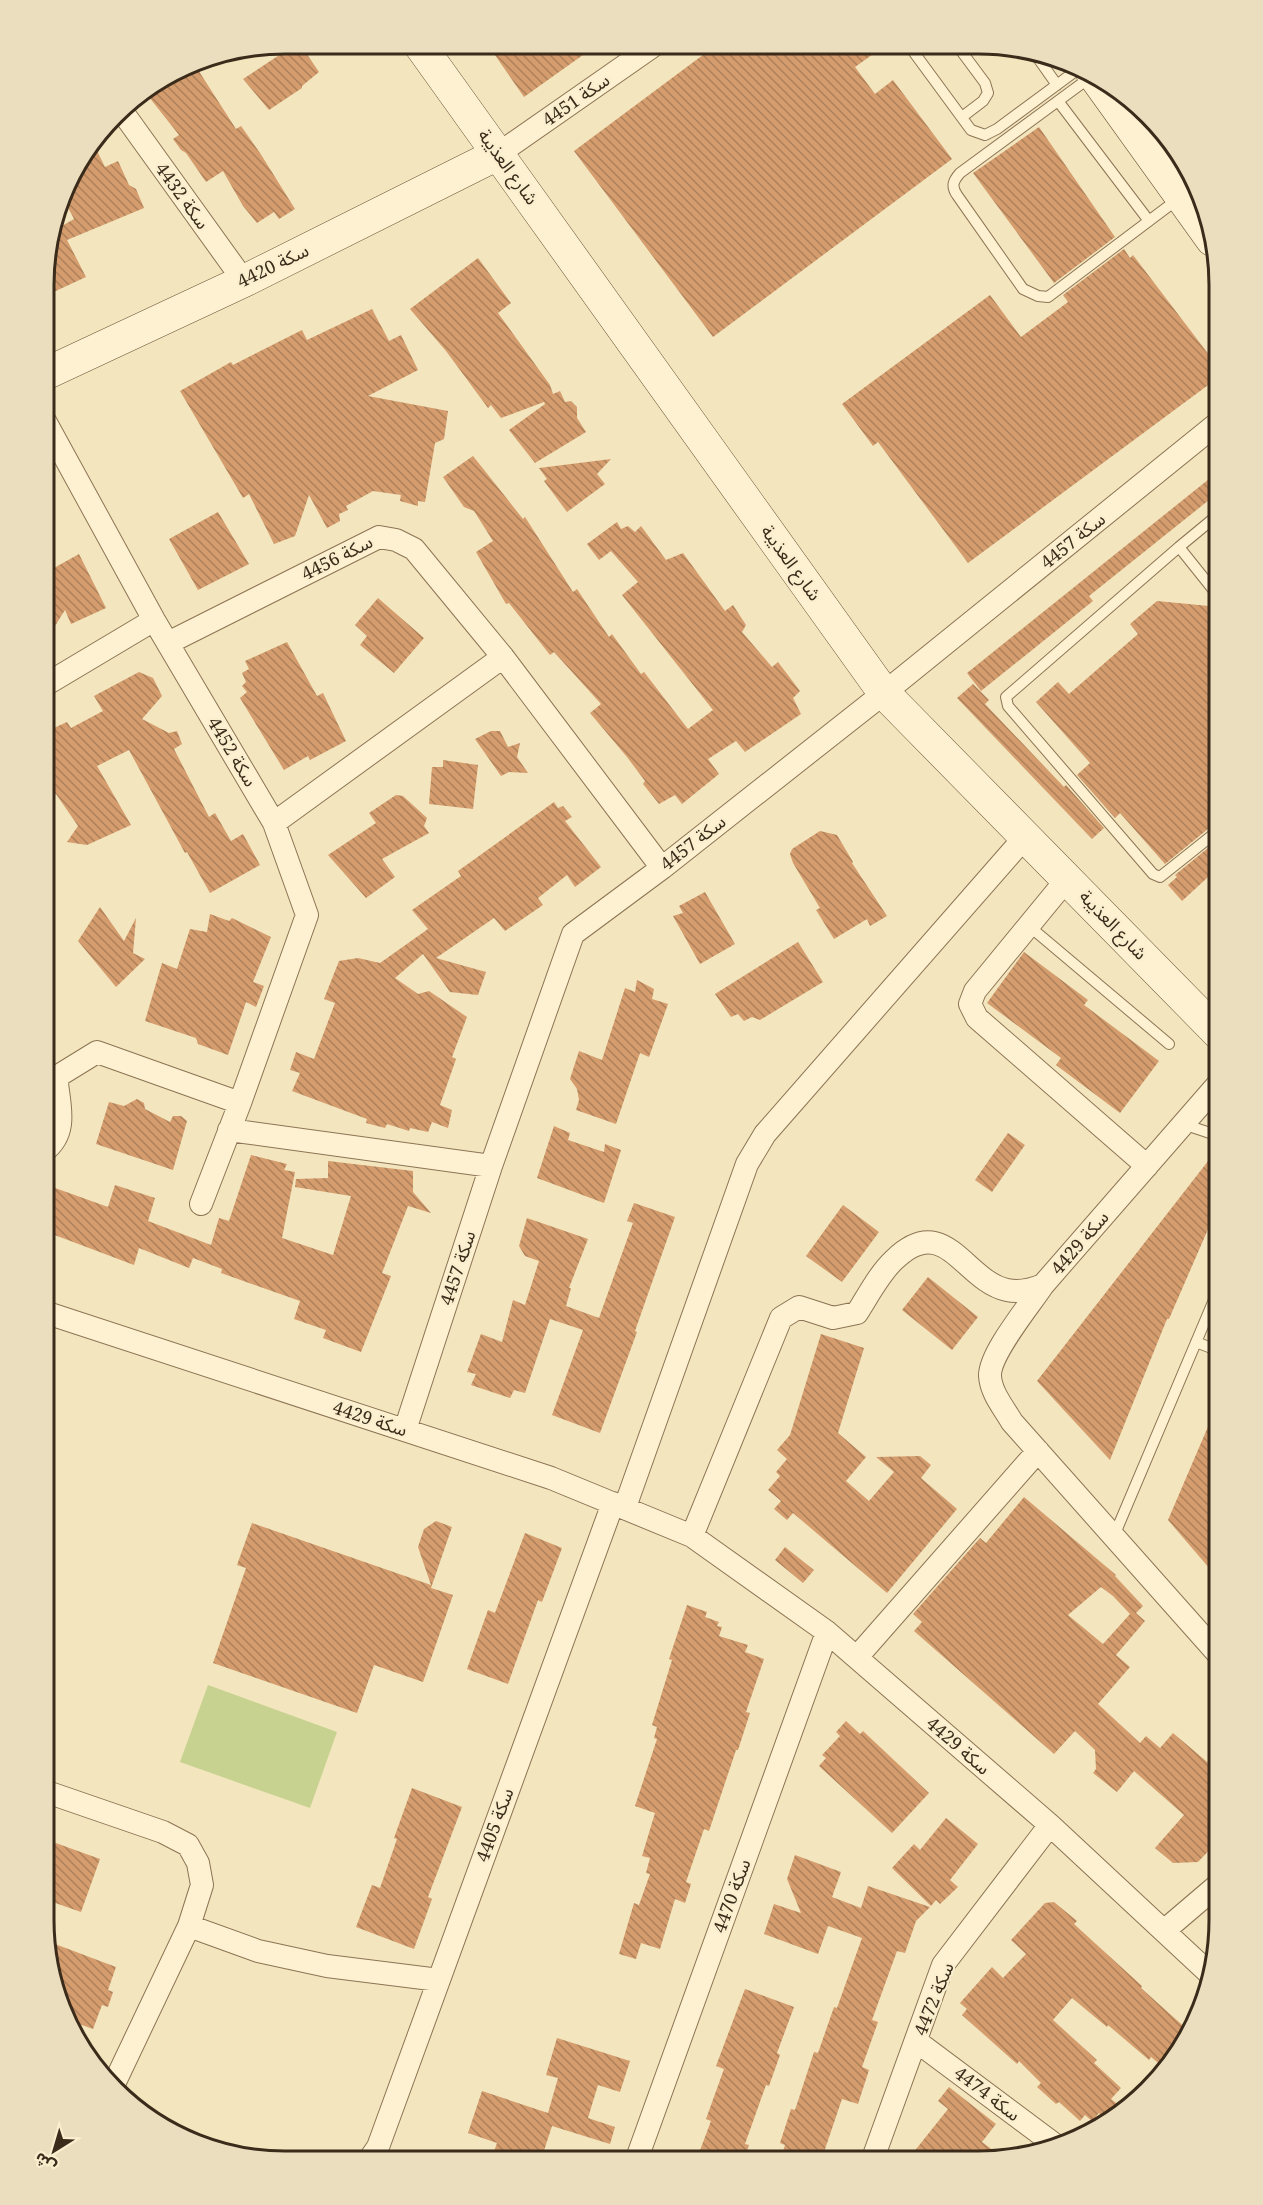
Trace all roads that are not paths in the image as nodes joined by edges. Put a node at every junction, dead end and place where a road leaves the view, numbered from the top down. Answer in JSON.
{"nodes":[{"id":1,"x":426,"y":54,"type":"edge"},
{"id":2,"x":642,"y":54,"type":"edge"},
{"id":3,"x":915,"y":54,"type":"edge"},
{"id":4,"x":963,"y":54,"type":"edge"},
{"id":5,"x":1041,"y":63,"type":"edge"},
{"id":6,"x":1077,"y":77,"type":"edge"},
{"id":7,"x":1082,"y":79,"type":"edge"},
{"id":8,"x":1057,"y":85,"type":"junction"},
{"id":9,"x":1103,"y":91,"type":"edge"},
{"id":10,"x":1058,"y":101,"type":"junction"},
{"id":11,"x":962,"y":117,"type":"junction"},
{"id":12,"x":126,"y":118,"type":"edge"},
{"id":13,"x":498,"y":154,"type":"junction"},
{"id":14,"x":1181,"y":197,"type":"junction"},
{"id":15,"x":1149,"y":221,"type":"junction"},
{"id":16,"x":1201,"y":225,"type":"edge"},
{"id":17,"x":244,"y":281,"type":"junction"},
{"id":18,"x":54,"y":370,"type":"edge"},
{"id":19,"x":1209,"y":431,"type":"edge"},
{"id":20,"x":54,"y":437,"type":"edge"},
{"id":21,"x":1209,"y":522,"type":"edge"},
{"id":22,"x":1179,"y":547,"type":"junction"},
{"id":23,"x":1209,"y":584,"type":"edge"},
{"id":24,"x":154,"y":620,"type":"junction"},
{"id":25,"x":168,"y":644,"type":"junction"},
{"id":26,"x":503,"y":657,"type":"junction"},
{"id":27,"x":54,"y":680,"type":"edge"},
{"id":28,"x":884,"y":693,"type":"junction"},
{"id":29,"x":274,"y":823,"type":"junction"},
{"id":30,"x":1025,"y":837,"type":"junction"},
{"id":31,"x":1209,"y":838,"type":"edge"},
{"id":32,"x":662,"y":868,"type":"junction"},
{"id":33,"x":1067,"y":879,"type":"junction"},
{"id":34,"x":1029,"y":926,"type":"junction"},
{"id":35,"x":1209,"y":1024,"type":"edge"},
{"id":36,"x":1169,"y":1044,"type":"dead end"},
{"id":37,"x":54,"y":1078,"type":"edge"},
{"id":38,"x":1209,"y":1094,"type":"edge"},
{"id":39,"x":54,"y":1101,"type":"edge"},
{"id":40,"x":240,"y":1103,"type":"junction"},
{"id":41,"x":1183,"y":1124,"type":"junction"},
{"id":42,"x":229,"y":1130,"type":"junction"},
{"id":43,"x":1209,"y":1133,"type":"edge"},
{"id":44,"x":54,"y":1142,"type":"edge"},
{"id":45,"x":491,"y":1166,"type":"junction"},
{"id":46,"x":1147,"y":1166,"type":"junction"},
{"id":47,"x":201,"y":1204,"type":"dead end"},
{"id":48,"x":1043,"y":1285,"type":"junction"},
{"id":49,"x":1209,"y":1311,"type":"edge"},
{"id":50,"x":54,"y":1315,"type":"edge"},
{"id":51,"x":1196,"y":1342,"type":"junction"},
{"id":52,"x":1209,"y":1347,"type":"edge"},
{"id":53,"x":405,"y":1430,"type":"junction"},
{"id":54,"x":1038,"y":1451,"type":"junction"},
{"id":55,"x":619,"y":1505,"type":"junction"},
{"id":56,"x":692,"y":1536,"type":"junction"},
{"id":57,"x":1114,"y":1537,"type":"junction"},
{"id":58,"x":827,"y":1632,"type":"junction"},
{"id":59,"x":1209,"y":1636,"type":"edge"},
{"id":60,"x":857,"y":1657,"type":"junction"},
{"id":61,"x":54,"y":1794,"type":"edge"},
{"id":62,"x":1050,"y":1825,"type":"junction"},
{"id":63,"x":1209,"y":1893,"type":"edge"},
{"id":64,"x":189,"y":1926,"type":"junction"},
{"id":65,"x":1165,"y":1930,"type":"junction"},
{"id":66,"x":1204,"y":1968,"type":"edge"},
{"id":67,"x":439,"y":1980,"type":"junction"},
{"id":68,"x":916,"y":2041,"type":"junction"},
{"id":69,"x":117,"y":2078,"type":"edge"},
{"id":70,"x":1049,"y":2140,"type":"edge"},
{"id":71,"x":374,"y":2151,"type":"edge"},
{"id":72,"x":639,"y":2151,"type":"edge"},
{"id":73,"x":876,"y":2151,"type":"edge"}],
"edges":[{"from":1,"to":13,"type":"street","name":"شارع العذيبة"},
{"from":2,"to":13,"type":"street","name":"سكة 4451"},
{"from":3,"to":11,"type":"lane"},
{"from":4,"to":11,"type":"lane"},
{"from":5,"to":8,"type":"lane"},
{"from":6,"to":8,"type":"lane"},
{"from":7,"to":10,"type":"lane"},
{"from":8,"to":11,"type":"lane"},
{"from":9,"to":14,"type":"street"},
{"from":10,"to":15,"type":"lane"},
{"from":10,"to":15,"type":"lane"},
{"from":12,"to":17,"type":"street","name":"سكة 4432"},
{"from":13,"to":17,"type":"street","name":"سكة 4420"},
{"from":13,"to":28,"type":"street","name":"شارع العذيبة"},
{"from":14,"to":15,"type":"lane"},
{"from":14,"to":16,"type":"street"},
{"from":17,"to":18,"type":"street","name":"سكة 4420"},
{"from":19,"to":28,"type":"street","name":"سكة 4457"},
{"from":20,"to":24,"type":"street","name":"سكة 4452"},
{"from":21,"to":22,"type":"lane"},
{"from":22,"to":23,"type":"lane"},
{"from":22,"to":31,"type":"lane"},
{"from":24,"to":25,"type":"street","name":"سكة 4452"},
{"from":24,"to":27,"type":"street"},
{"from":25,"to":26,"type":"street","name":"سكة 4456"},
{"from":25,"to":29,"type":"street","name":"سكة 4452"},
{"from":26,"to":29,"type":"street"},
{"from":26,"to":32,"type":"street","name":"سكة 4456"},
{"from":28,"to":30,"type":"street","name":"شارع العذيبة"},
{"from":28,"to":32,"type":"street","name":"سكة 4457"},
{"from":29,"to":40,"type":"street","name":"سكة 4452"},
{"from":30,"to":33,"type":"street","name":"شارع العذيبة"},
{"from":30,"to":55,"type":"street","name":"سكة 4405"},
{"from":32,"to":45,"type":"street","name":"سكة 4457"},
{"from":33,"to":34,"type":"street"},
{"from":33,"to":35,"type":"street","name":"شارع العذيبة"},
{"from":34,"to":36,"type":"lane"},
{"from":34,"to":46,"type":"street"},
{"from":37,"to":40,"type":"street"},
{"from":38,"to":41,"type":"street","name":"سكة 4429"},
{"from":39,"to":44,"type":"street"},
{"from":40,"to":42,"type":"street","name":"سكة 4452"},
{"from":41,"to":43,"type":"lane"},
{"from":41,"to":46,"type":"street","name":"سكة 4429"},
{"from":42,"to":45,"type":"street"},
{"from":42,"to":47,"type":"street","name":"سكة 4452"},
{"from":45,"to":53,"type":"street","name":"سكة 4457"},
{"from":46,"to":48,"type":"street","name":"سكة 4429"},
{"from":48,"to":54,"type":"street"},
{"from":48,"to":56,"type":"street","name":"سكة 4429"},
{"from":49,"to":51,"type":"lane"},
{"from":50,"to":53,"type":"street","name":"سكة 4429"},
{"from":51,"to":52,"type":"lane"},
{"from":51,"to":57,"type":"lane"},
{"from":53,"to":55,"type":"street","name":"سكة 4429"},
{"from":54,"to":57,"type":"street"},
{"from":54,"to":60,"type":"street"},
{"from":55,"to":56,"type":"street","name":"سكة 4429"},
{"from":55,"to":67,"type":"street","name":"سكة 4405"},
{"from":56,"to":58,"type":"street","name":"سكة 4429"},
{"from":57,"to":59,"type":"street"},
{"from":58,"to":60,"type":"street","name":"سكة 4429"},
{"from":58,"to":72,"type":"street","name":"سكة 4470"},
{"from":60,"to":62,"type":"street","name":"سكة 4429"},
{"from":61,"to":64,"type":"street"},
{"from":62,"to":65,"type":"street","name":"سكة 4429"},
{"from":62,"to":68,"type":"street","name":"سكة 4472"},
{"from":63,"to":65,"type":"street"},
{"from":64,"to":67,"type":"street"},
{"from":64,"to":69,"type":"street"},
{"from":65,"to":66,"type":"street","name":"سكة 4429"},
{"from":67,"to":71,"type":"street","name":"سكة 4405"},
{"from":68,"to":70,"type":"street","name":"سكة 4474"},
{"from":68,"to":73,"type":"street","name":"سكة 4472"}]}
